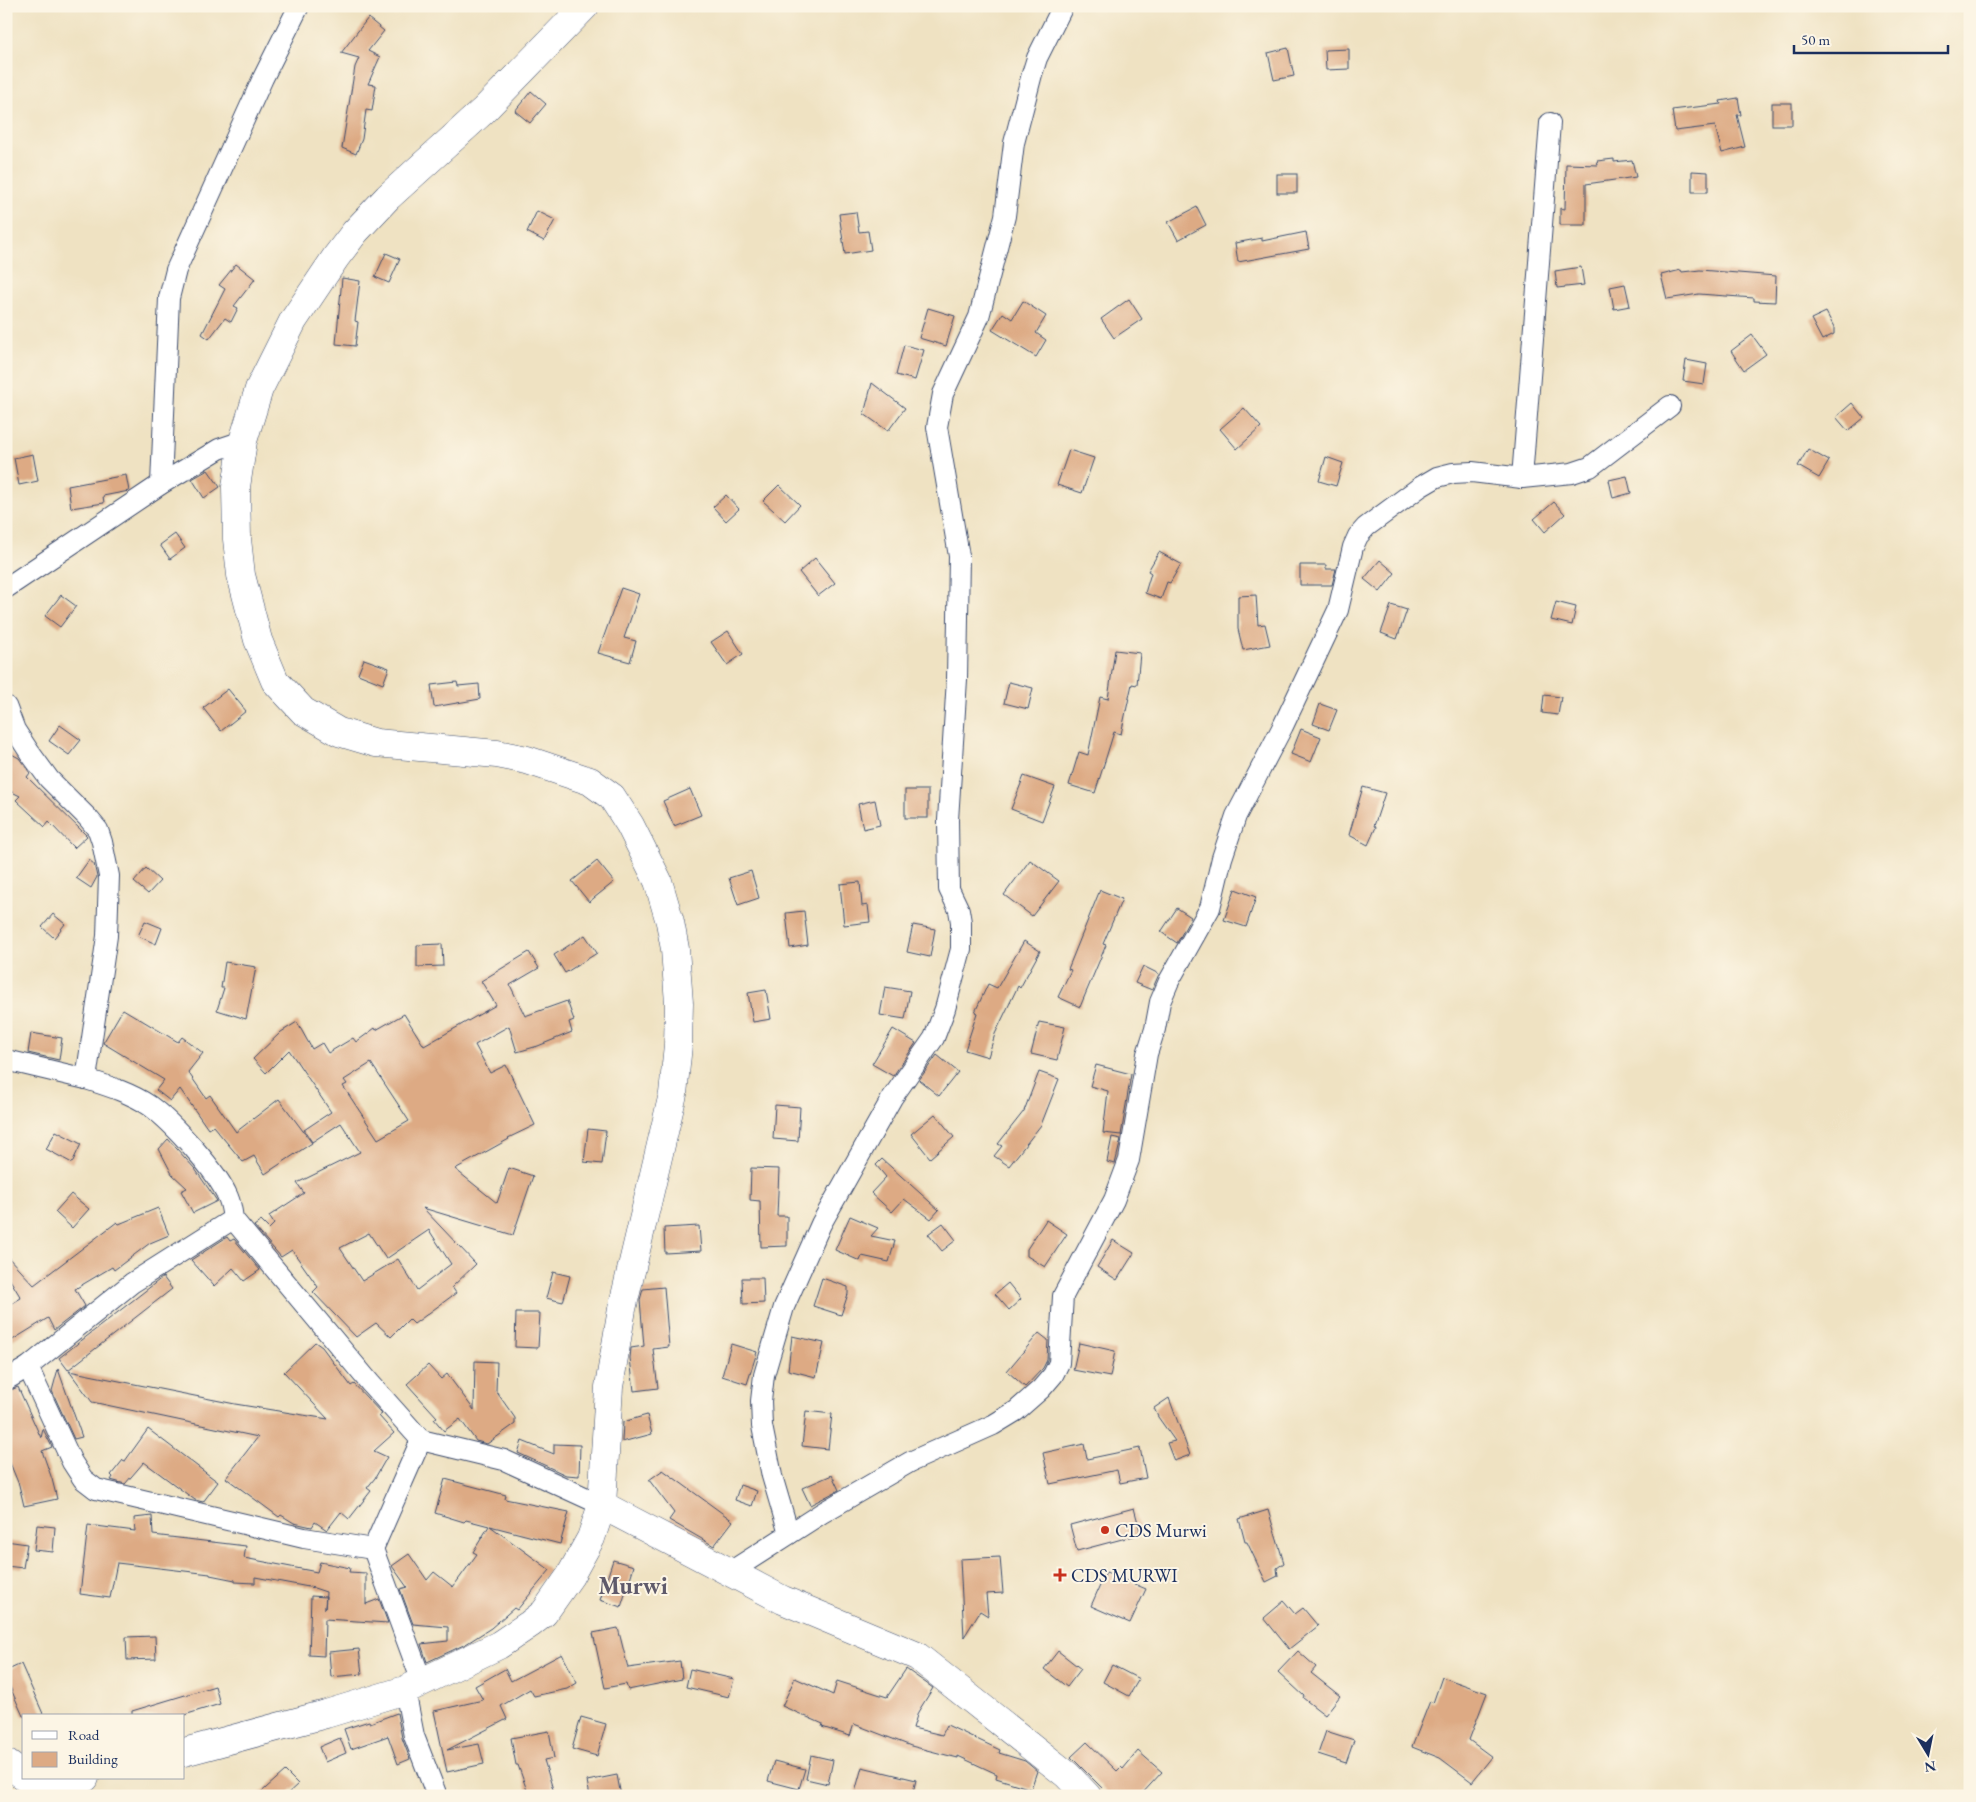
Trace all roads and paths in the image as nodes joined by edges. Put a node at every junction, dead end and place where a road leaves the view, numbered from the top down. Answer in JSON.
{"nodes":[{"id":1,"x":299,"y":6,"type":"edge"},
{"id":2,"x":585,"y":6,"type":"edge"},
{"id":3,"x":1063,"y":6,"type":"edge"},
{"id":4,"x":1550,"y":123,"type":"dead end"},
{"id":5,"x":1670,"y":406,"type":"dead end"},
{"id":6,"x":243,"y":442,"type":"junction"},
{"id":7,"x":1522,"y":478,"type":"junction"},
{"id":8,"x":161,"y":484,"type":"junction"},
{"id":9,"x":6,"y":588,"type":"edge"},
{"id":10,"x":6,"y":706,"type":"edge"},
{"id":11,"x":6,"y":1060,"type":"edge"},
{"id":12,"x":86,"y":1079,"type":"junction"},
{"id":13,"x":233,"y":1219,"type":"junction"},
{"id":14,"x":28,"y":1368,"type":"junction"},
{"id":15,"x":6,"y":1380,"type":"edge"},
{"id":16,"x":421,"y":1440,"type":"junction"},
{"id":17,"x":602,"y":1505,"type":"junction"},
{"id":18,"x":789,"y":1534,"type":"junction"},
{"id":19,"x":374,"y":1549,"type":"junction"},
{"id":20,"x":730,"y":1572,"type":"junction"},
{"id":21,"x":414,"y":1686,"type":"junction"},
{"id":22,"x":185,"y":1752,"type":"edge"},
{"id":23,"x":6,"y":1763,"type":"edge"},
{"id":24,"x":22,"y":1777,"type":"edge"},
{"id":25,"x":76,"y":1780,"type":"edge"},
{"id":26,"x":29,"y":1783,"type":"edge"},
{"id":27,"x":437,"y":1796,"type":"edge"},
{"id":28,"x":1087,"y":1796,"type":"edge"}],
"edges":[{"from":1,"to":8,"type":"street"},
{"from":2,"to":6,"type":"main road"},
{"from":3,"to":18,"type":"street"},
{"from":4,"to":7,"type":"street"},
{"from":5,"to":7,"type":"street"},
{"from":6,"to":8,"type":"street"},
{"from":6,"to":17,"type":"main road"},
{"from":7,"to":18,"type":"street"},
{"from":8,"to":9,"type":"street"},
{"from":10,"to":12,"type":"street"},
{"from":11,"to":12,"type":"street"},
{"from":12,"to":13,"type":"street"},
{"from":13,"to":14,"type":"street"},
{"from":13,"to":16,"type":"street"},
{"from":14,"to":15,"type":"street"},
{"from":14,"to":19,"type":"street"},
{"from":16,"to":17,"type":"street"},
{"from":16,"to":19,"type":"street"},
{"from":17,"to":20,"type":"main road"},
{"from":17,"to":21,"type":"main road"},
{"from":18,"to":20,"type":"street"},
{"from":19,"to":21,"type":"street"},
{"from":20,"to":28,"type":"main road"},
{"from":21,"to":22,"type":"main road"},
{"from":21,"to":27,"type":"street"},
{"from":23,"to":24,"type":"main road"},
{"from":25,"to":26,"type":"main road"}]}
